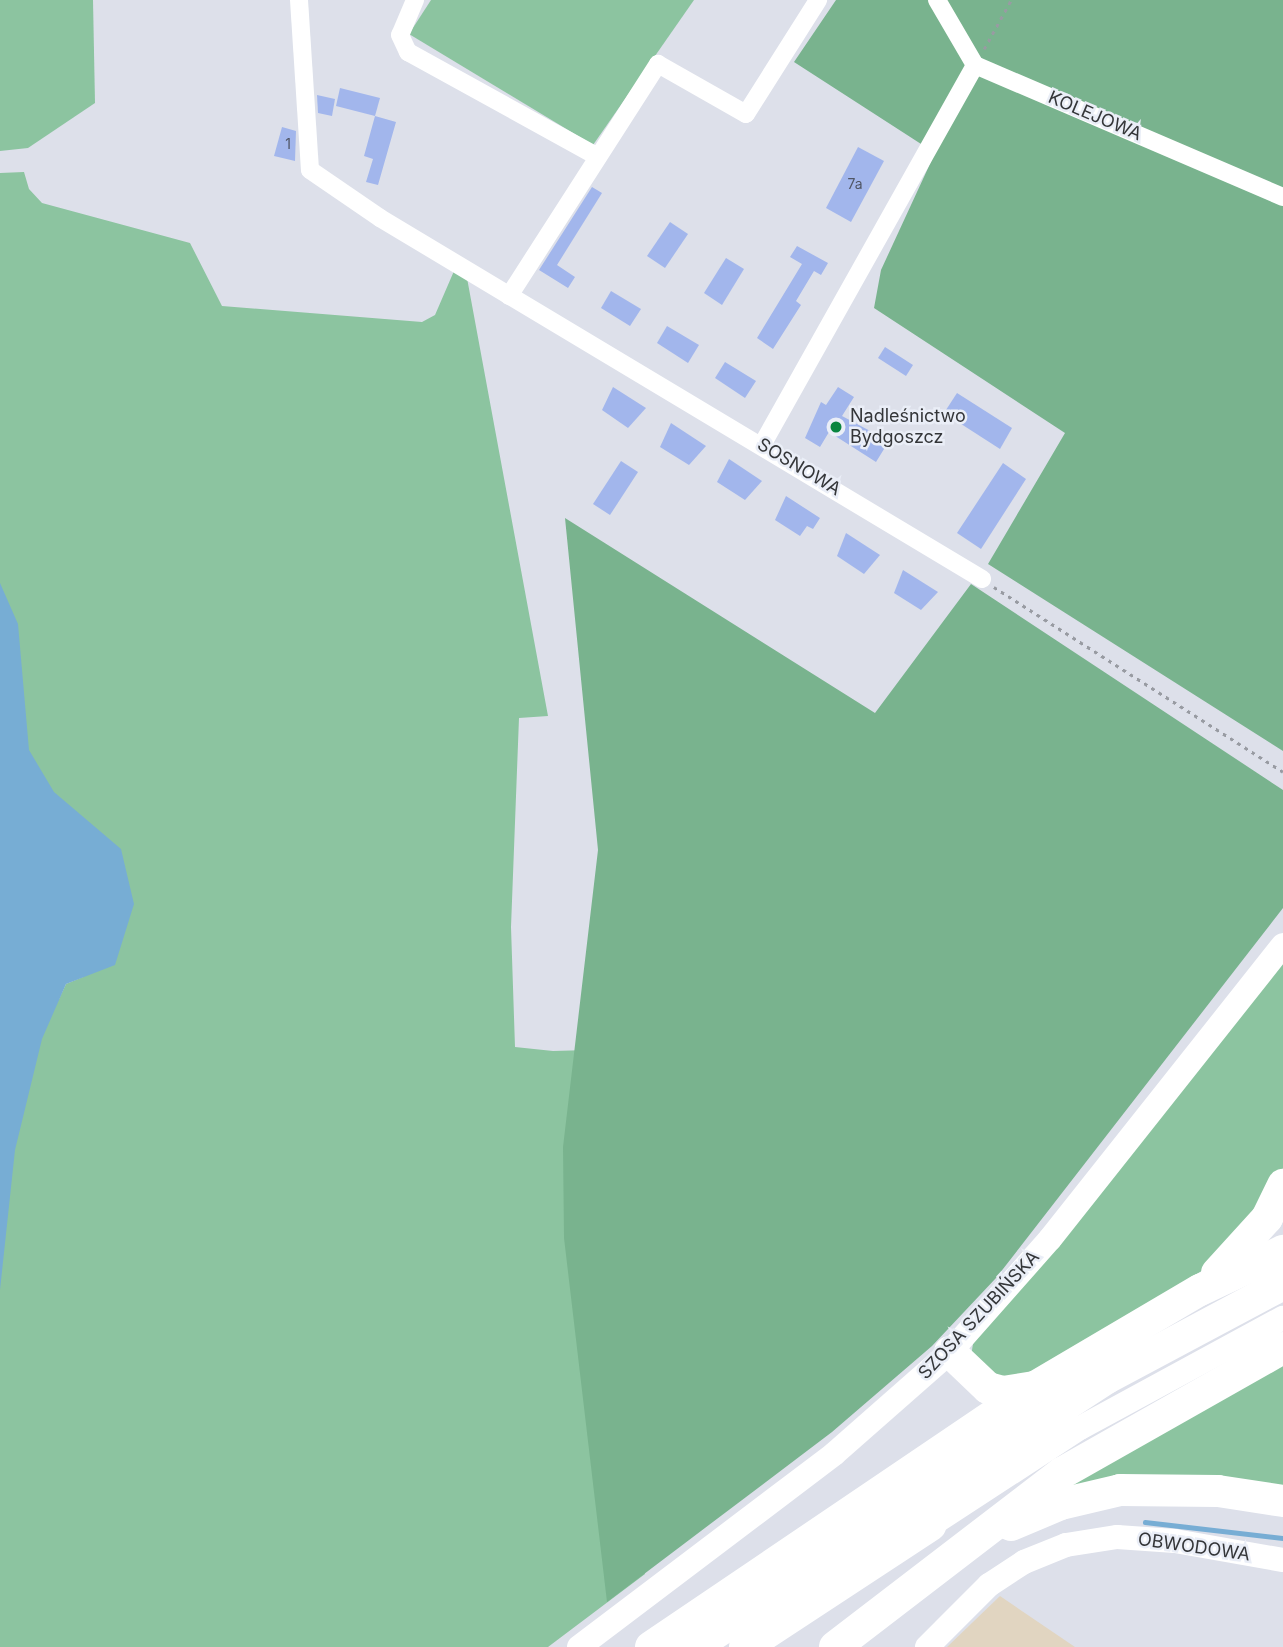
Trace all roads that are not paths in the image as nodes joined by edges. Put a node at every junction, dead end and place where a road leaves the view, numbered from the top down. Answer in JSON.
{"nodes":[{"id":1,"x":299,"y":0,"type":"edge"},
{"id":2,"x":415,"y":0,"type":"edge"},
{"id":3,"x":818,"y":0,"type":"edge"},
{"id":4,"x":937,"y":0,"type":"edge"},
{"id":5,"x":975,"y":65,"type":"junction"},
{"id":6,"x":598,"y":157,"type":"junction"},
{"id":7,"x":1283,"y":197,"type":"edge"},
{"id":8,"x":509,"y":296,"type":"junction"},
{"id":9,"x":762,"y":445,"type":"junction"},
{"id":10,"x":982,"y":579,"type":"road end"},
{"id":11,"x":1283,"y":945,"type":"edge"},
{"id":12,"x":1283,"y":1185,"type":"edge"},
{"id":13,"x":1283,"y":1251,"type":"edge"},
{"id":14,"x":1283,"y":1284,"type":"edge"},
{"id":15,"x":1199,"y":1290,"type":"junction"},
{"id":16,"x":1283,"y":1318,"type":"edge"},
{"id":17,"x":1283,"y":1348,"type":"edge"},
{"id":18,"x":950,"y":1352,"type":"junction"},
{"id":19,"x":1035,"y":1387,"type":"junction"},
{"id":20,"x":1283,"y":1501,"type":"edge"},
{"id":21,"x":931,"y":1525,"type":"joint"},
{"id":22,"x":1283,"y":1560,"type":"edge"},
{"id":23,"x":939,"y":1564,"type":"junction"},
{"id":24,"x":579,"y":1647,"type":"edge"},
{"id":25,"x":651,"y":1647,"type":"edge"},
{"id":26,"x":695,"y":1647,"type":"edge"},
{"id":27,"x":745,"y":1647,"type":"edge"},
{"id":28,"x":835,"y":1647,"type":"edge"},
{"id":29,"x":927,"y":1647,"type":"edge"}],
"edges":[{"from":1,"to":8,"type":"street","name":"SOSNOWA"},
{"from":2,"to":6,"type":"street"},
{"from":3,"to":6,"type":"street"},
{"from":4,"to":5,"type":"street"},
{"from":5,"to":7,"type":"street","name":"KOLEJOWA"},
{"from":5,"to":9,"type":"street"},
{"from":6,"to":8,"type":"street"},
{"from":8,"to":9,"type":"street","name":"SOSNOWA"},
{"from":9,"to":10,"type":"street","name":"SOSNOWA"},
{"from":11,"to":18,"type":"street","name":"SZOSA SZUBIŃSKA"},
{"from":12,"to":15,"type":"highway"},
{"from":13,"to":15,"type":"highway"},
{"from":14,"to":26,"type":"highway"},
{"from":15,"to":19,"type":"highway"},
{"from":16,"to":21,"type":"street"},
{"from":17,"to":23,"type":"highway"},
{"from":18,"to":19,"type":"highway"},
{"from":18,"to":24,"type":"street","name":"SZOSA SZUBIŃSKA"},
{"from":19,"to":25,"type":"highway"},
{"from":20,"to":23,"type":"highway"},
{"from":21,"to":27,"type":"highway"},
{"from":22,"to":29,"type":"street","name":"OBWODOWA"},
{"from":23,"to":28,"type":"highway"}]}
